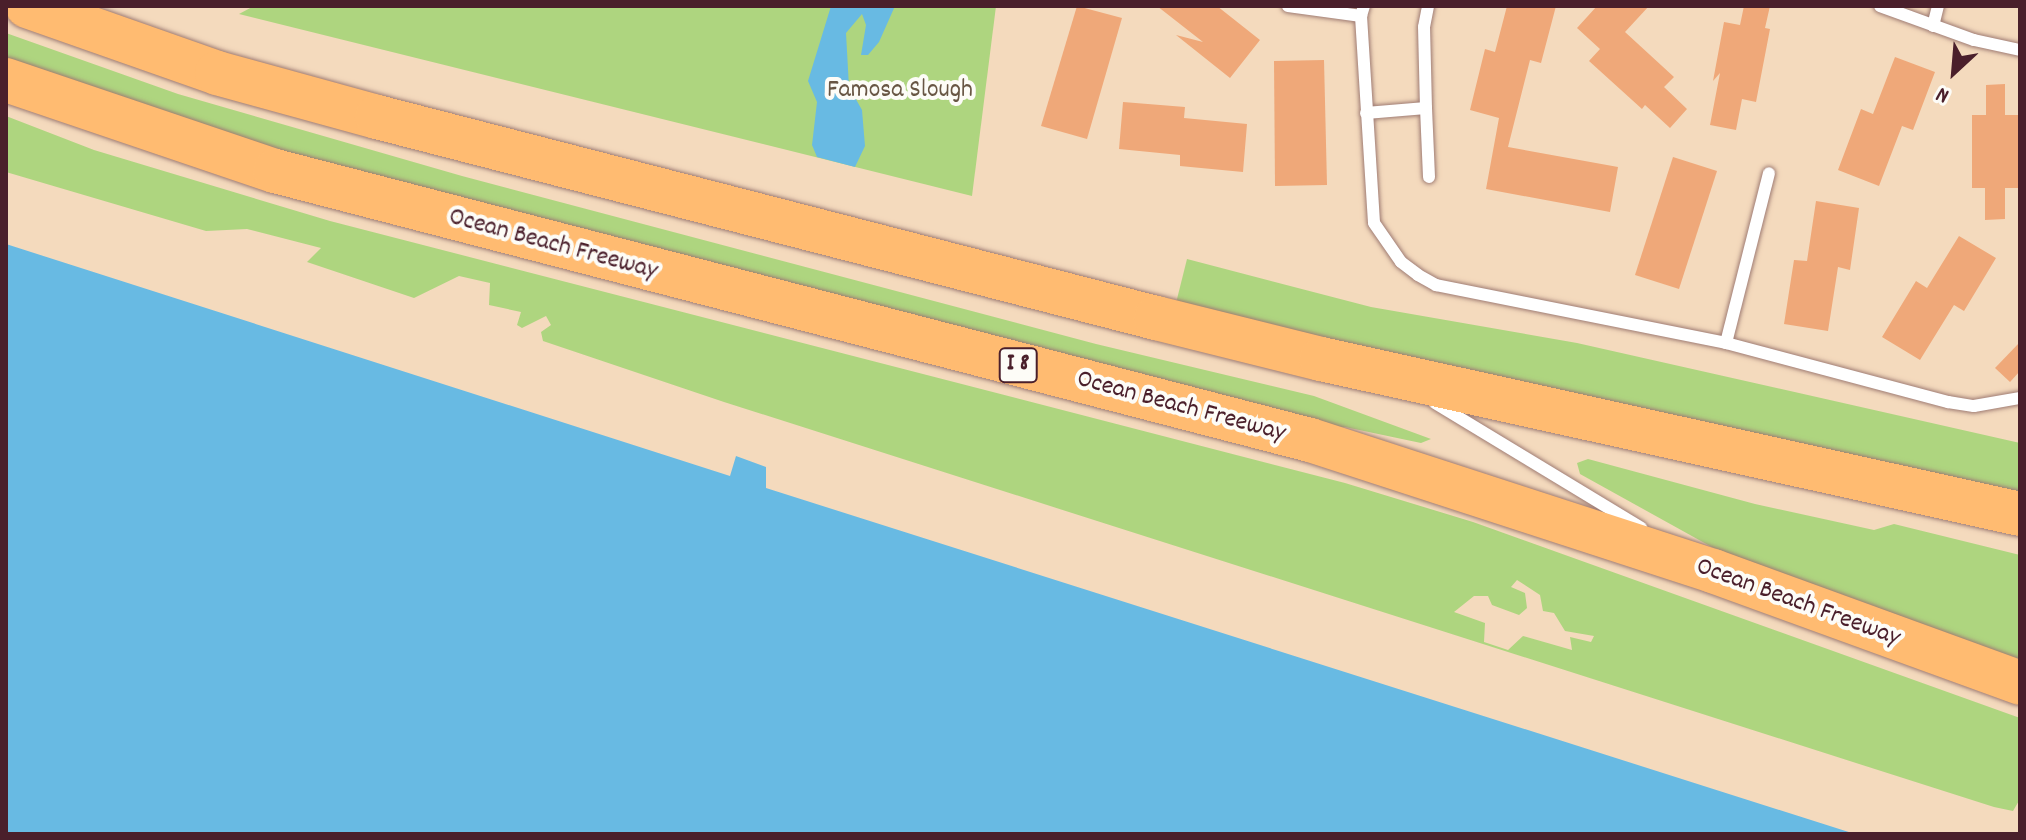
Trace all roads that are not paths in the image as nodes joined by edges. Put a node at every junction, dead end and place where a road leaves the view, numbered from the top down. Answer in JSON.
{"nodes":[{"id":1,"x":27,"y":6,"type":"edge"},
{"id":2,"x":1288,"y":6,"type":"edge"},
{"id":3,"x":1428,"y":6,"type":"edge"},
{"id":4,"x":1880,"y":6,"type":"edge"},
{"id":5,"x":1939,"y":7,"type":"edge"},
{"id":6,"x":1363,"y":11,"type":"edge"},
{"id":7,"x":1933,"y":26,"type":"junction"},
{"id":8,"x":2020,"y":50,"type":"edge"},
{"id":9,"x":6,"y":80,"type":"edge"},
{"id":10,"x":1426,"y":108,"type":"junction"},
{"id":11,"x":1366,"y":113,"type":"junction"},
{"id":12,"x":1769,"y":173,"type":"dead end"},
{"id":13,"x":1429,"y":177,"type":"dead end"},
{"id":14,"x":1726,"y":343,"type":"junction"},
{"id":15,"x":1389,"y":375,"type":"junction"},
{"id":16,"x":2020,"y":398,"type":"edge"},
{"id":17,"x":2020,"y":514,"type":"edge"},
{"id":18,"x":1713,"y":571,"type":"junction"},
{"id":19,"x":2020,"y":683,"type":"edge"}],
"edges":[{"from":1,"to":15,"type":"highway"},
{"from":2,"to":6,"type":"lane"},
{"from":3,"to":10,"type":"lane"},
{"from":4,"to":7,"type":"lane"},
{"from":5,"to":7,"type":"lane"},
{"from":6,"to":11,"type":"lane"},
{"from":7,"to":8,"type":"lane"},
{"from":9,"to":18,"type":"highway","name":"Ocean Beach Freeway","number":"I 8"},
{"from":10,"to":11,"type":"lane"},
{"from":10,"to":13,"type":"lane"},
{"from":11,"to":14,"type":"lane"},
{"from":12,"to":14,"type":"lane"},
{"from":14,"to":16,"type":"lane"},
{"from":15,"to":17,"type":"highway"},
{"from":15,"to":18,"type":"lane"},
{"from":18,"to":19,"type":"highway","name":"Ocean Beach Freeway","number":"I 8"}]}
